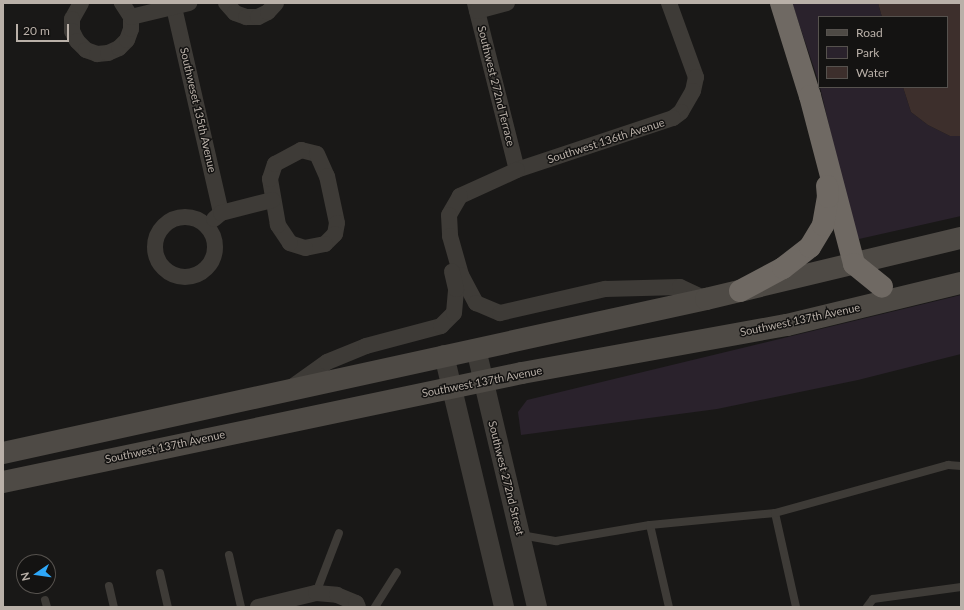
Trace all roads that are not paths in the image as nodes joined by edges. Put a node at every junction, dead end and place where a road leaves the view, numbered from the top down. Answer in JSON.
{"nodes":[{"id":1,"x":81,"y":3,"type":"edge"},
{"id":2,"x":122,"y":3,"type":"edge"},
{"id":3,"x":226,"y":3,"type":"edge"},
{"id":4,"x":276,"y":3,"type":"edge"},
{"id":5,"x":507,"y":3,"type":"edge"},
{"id":6,"x":669,"y":3,"type":"edge"},
{"id":7,"x":780,"y":3,"type":"edge"},
{"id":8,"x":179,"y":4,"type":"edge"},
{"id":9,"x":476,"y":7,"type":"edge"},
{"id":10,"x":131,"y":17,"type":"junction"},
{"id":11,"x":824,"y":154,"type":"junction"},
{"id":12,"x":517,"y":170,"type":"junction"},
{"id":13,"x":272,"y":200,"type":"junction"},
{"id":14,"x":221,"y":213,"type":"junction"},
{"id":15,"x":207,"y":226,"type":"dead end"},
{"id":16,"x":450,"y":236,"type":"junction"},
{"id":17,"x":961,"y":238,"type":"edge"},
{"id":18,"x":854,"y":264,"type":"junction"},
{"id":19,"x":961,"y":268,"type":"edge"},
{"id":20,"x":961,"y":283,"type":"edge"},
{"id":21,"x":882,"y":286,"type":"junction"},
{"id":22,"x":740,"y":292,"type":"junction"},
{"id":23,"x":706,"y":299,"type":"junction"},
{"id":24,"x":476,"y":349,"type":"junction"},
{"id":25,"x":624,"y":355,"type":"junction"},
{"id":26,"x":444,"y":356,"type":"junction"},
{"id":27,"x":484,"y":381,"type":"junction"},
{"id":28,"x":451,"y":388,"type":"junction"},
{"id":29,"x":290,"y":389,"type":"junction"},
{"id":30,"x":3,"y":453,"type":"edge"},
{"id":31,"x":961,"y":466,"type":"edge"},
{"id":32,"x":3,"y":482,"type":"edge"},
{"id":33,"x":775,"y":513,"type":"junction"},
{"id":34,"x":650,"y":525,"type":"junction"},
{"id":35,"x":339,"y":533,"type":"dead end"},
{"id":36,"x":520,"y":535,"type":"junction"},
{"id":37,"x":229,"y":555,"type":"dead end"},
{"id":38,"x":397,"y":572,"type":"dead end"},
{"id":39,"x":160,"y":573,"type":"dead end"},
{"id":40,"x":109,"y":586,"type":"dead end"},
{"id":41,"x":961,"y":587,"type":"edge"},
{"id":42,"x":316,"y":593,"type":"junction"},
{"id":43,"x":292,"y":603,"type":"edge"},
{"id":44,"x":357,"y":605,"type":"edge"},
{"id":45,"x":114,"y":607,"type":"edge"},
{"id":46,"x":168,"y":607,"type":"edge"},
{"id":47,"x":241,"y":607,"type":"edge"},
{"id":48,"x":258,"y":607,"type":"edge"},
{"id":49,"x":375,"y":607,"type":"edge"},
{"id":50,"x":504,"y":607,"type":"edge"},
{"id":51,"x":537,"y":607,"type":"edge"},
{"id":52,"x":669,"y":607,"type":"edge"},
{"id":53,"x":796,"y":607,"type":"edge"},
{"id":54,"x":867,"y":607,"type":"edge"}],
"edges":[{"from":1,"to":10,"type":"street"},
{"from":2,"to":10,"type":"street"},
{"from":3,"to":4,"type":"street"},
{"from":5,"to":9,"type":"street"},
{"from":6,"to":12,"type":"street","name":"Southwest 136th Avenue"},
{"from":7,"to":11,"type":"highway"},
{"from":8,"to":10,"type":"street","name":"Southweset 135th Avenue"},
{"from":8,"to":14,"type":"street","name":"Southweset 135th Avenue"},
{"from":9,"to":12,"type":"street","name":"Southwest 272nd Terrace"},
{"from":11,"to":18,"type":"highway"},
{"from":11,"to":22,"type":"highway"},
{"from":12,"to":16,"type":"street","name":"Southwest 136th Avenue"},
{"from":13,"to":13,"type":"street"},
{"from":13,"to":14,"type":"street"},
{"from":14,"to":15,"type":"street"},
{"from":16,"to":23,"type":"street"},
{"from":16,"to":29,"type":"street"},
{"from":17,"to":18,"type":"main road"},
{"from":18,"to":21,"type":"highway"},
{"from":18,"to":22,"type":"main road"},
{"from":19,"to":21,"type":"main road"},
{"from":20,"to":25,"type":"main road","name":"Southwest 137th Avenue"},
{"from":21,"to":25,"type":"main road"},
{"from":22,"to":23,"type":"main road"},
{"from":23,"to":24,"type":"main road"},
{"from":24,"to":26,"type":"main road"},
{"from":24,"to":27,"type":"street","name":"Southwest 272nd Street"},
{"from":25,"to":27,"type":"main road","name":"Southwest 137th Avenue"},
{"from":26,"to":28,"type":"street"},
{"from":26,"to":29,"type":"main road"},
{"from":27,"to":28,"type":"main road","name":"Southwest 137th Avenue"},
{"from":27,"to":36,"type":"street","name":"Southwest 272nd Street"},
{"from":28,"to":32,"type":"main road","name":"Southwest 137th Avenue"},
{"from":28,"to":50,"type":"street"},
{"from":29,"to":30,"type":"main road"},
{"from":31,"to":33,"type":"lane"},
{"from":33,"to":34,"type":"lane"},
{"from":33,"to":53,"type":"lane"},
{"from":34,"to":36,"type":"lane"},
{"from":34,"to":52,"type":"lane"},
{"from":35,"to":42,"type":"lane"},
{"from":36,"to":51,"type":"street","name":"Southwest 272nd Street"},
{"from":37,"to":47,"type":"lane"},
{"from":38,"to":49,"type":"lane"},
{"from":39,"to":46,"type":"lane"},
{"from":40,"to":45,"type":"lane"},
{"from":41,"to":54,"type":"lane"},
{"from":42,"to":43,"type":"street"},
{"from":42,"to":44,"type":"street"},
{"from":43,"to":48,"type":"street"}]}
